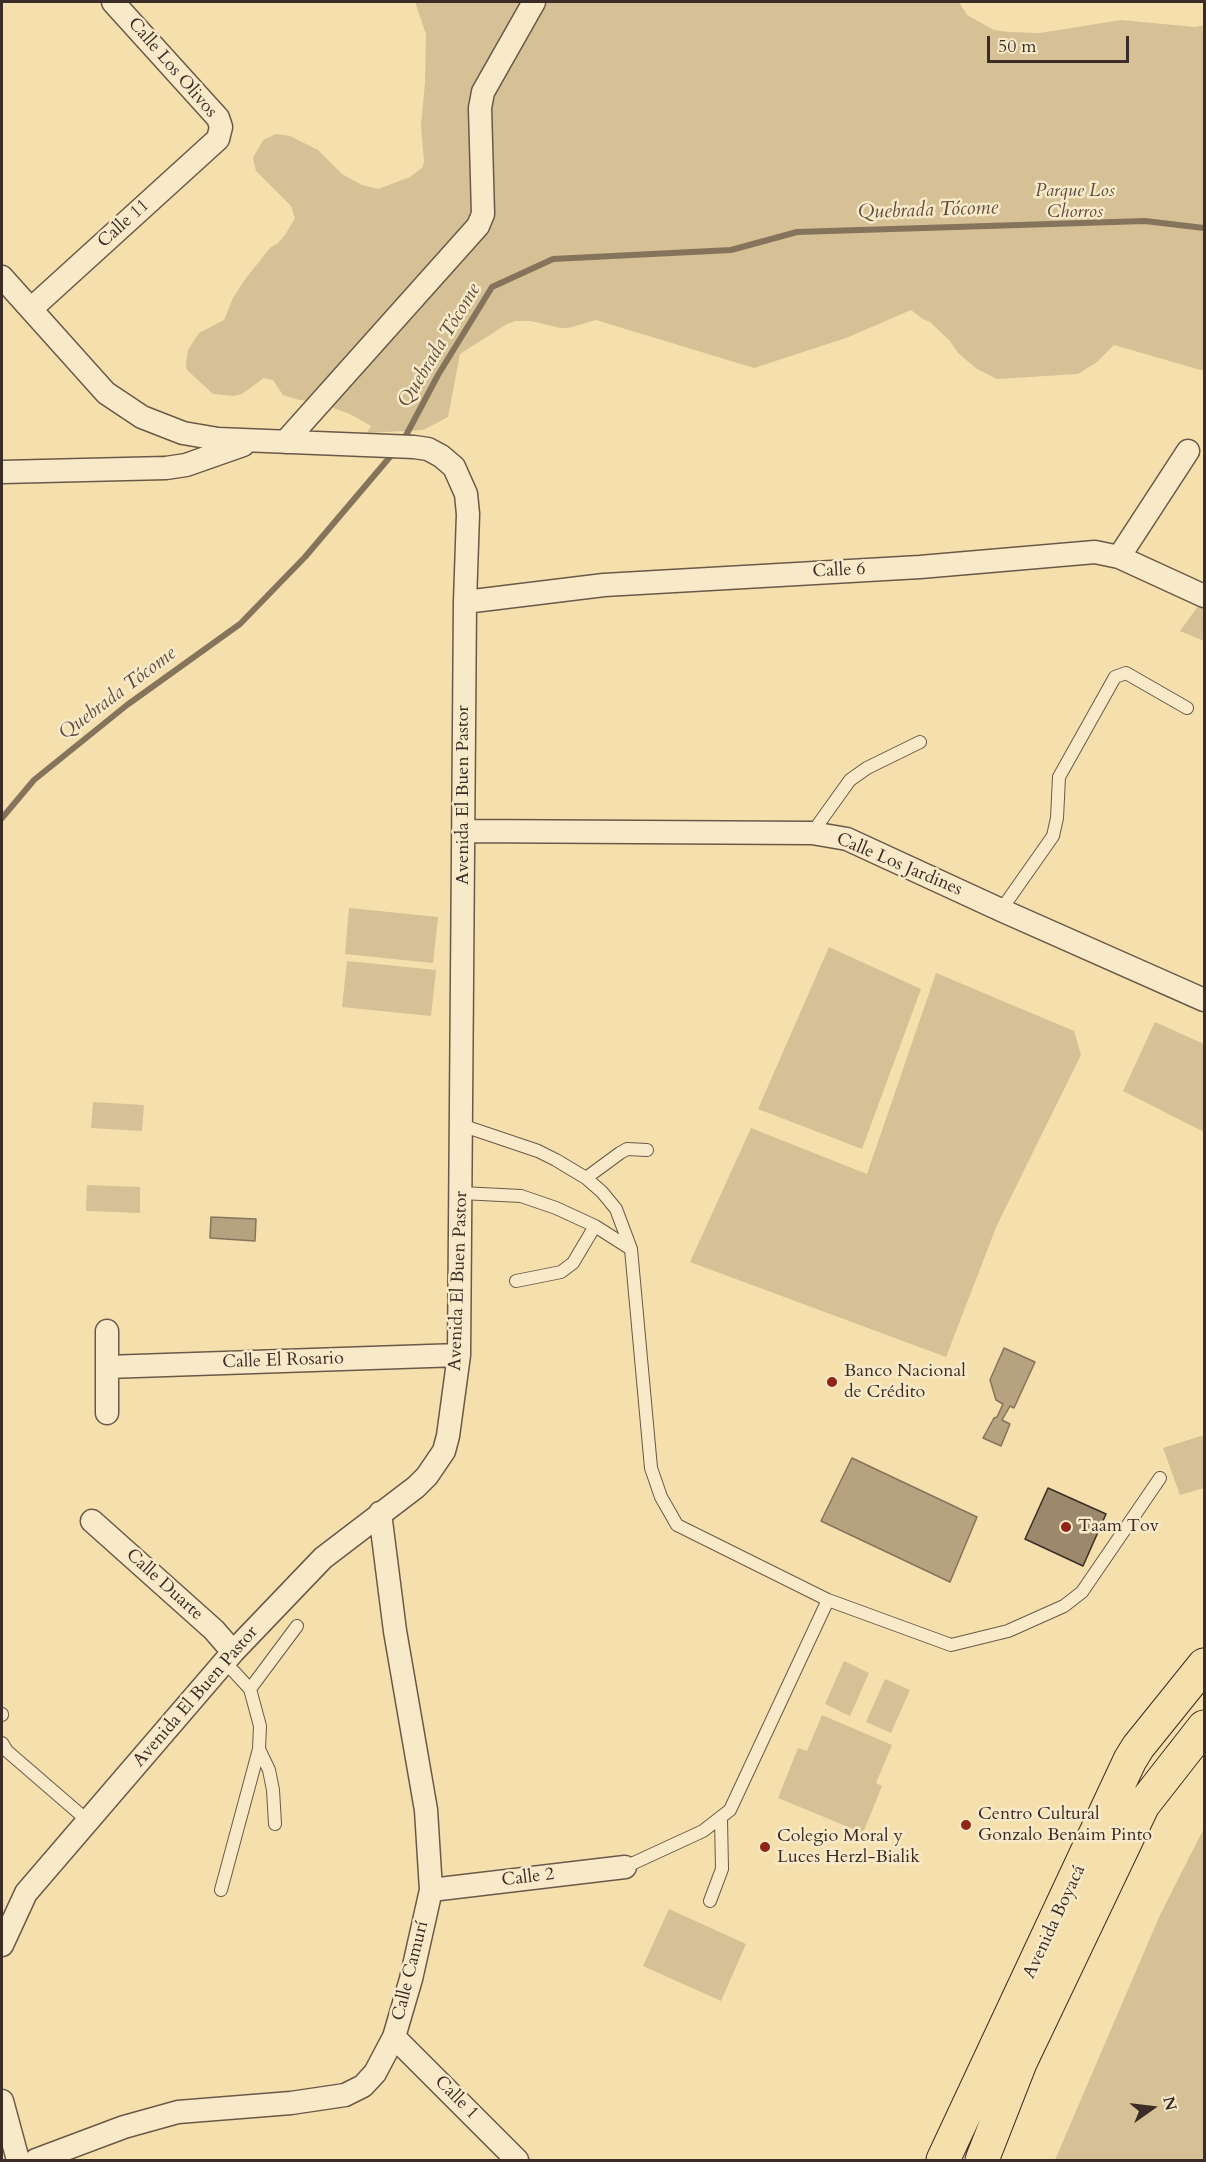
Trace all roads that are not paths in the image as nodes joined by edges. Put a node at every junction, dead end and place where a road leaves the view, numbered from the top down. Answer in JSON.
{"nodes":[{"id":1,"x":113,"y":2,"type":"edge"},
{"id":2,"x":534,"y":2,"type":"edge"},
{"id":3,"x":218,"y":139,"type":"joint"},
{"id":4,"x":2,"y":277,"type":"edge"},
{"id":5,"x":31,"y":309,"type":"junction"},
{"id":6,"x":253,"y":441,"type":"junction"},
{"id":7,"x":285,"y":442,"type":"junction"},
{"id":8,"x":1188,"y":451,"type":"dead end"},
{"id":9,"x":2,"y":472,"type":"edge"},
{"id":10,"x":1119,"y":557,"type":"junction"},
{"id":11,"x":1204,"y":596,"type":"edge"},
{"id":12,"x":465,"y":602,"type":"junction"},
{"id":13,"x":1187,"y":708,"type":"dead end"},
{"id":14,"x":920,"y":742,"type":"dead end"},
{"id":15,"x":464,"y":831,"type":"junction"},
{"id":16,"x":812,"y":833,"type":"junction"},
{"id":17,"x":1001,"y":910,"type":"junction"},
{"id":18,"x":1204,"y":1000,"type":"edge"},
{"id":19,"x":461,"y":1125,"type":"junction"},
{"id":20,"x":647,"y":1150,"type":"dead end"},
{"id":21,"x":586,"y":1178,"type":"junction"},
{"id":22,"x":461,"y":1193,"type":"junction"},
{"id":23,"x":595,"y":1226,"type":"junction"},
{"id":24,"x":632,"y":1248,"type":"junction"},
{"id":25,"x":516,"y":1281,"type":"dead end"},
{"id":26,"x":107,"y":1331,"type":"dead end"},
{"id":27,"x":459,"y":1355,"type":"junction"},
{"id":28,"x":106,"y":1367,"type":"junction"},
{"id":29,"x":107,"y":1413,"type":"dead end"},
{"id":30,"x":1160,"y":1478,"type":"dead end"},
{"id":31,"x":380,"y":1513,"type":"junction"},
{"id":32,"x":92,"y":1521,"type":"dead end"},
{"id":33,"x":828,"y":1600,"type":"junction"},
{"id":34,"x":297,"y":1626,"type":"dead end"},
{"id":35,"x":229,"y":1657,"type":"junction"},
{"id":36,"x":1204,"y":1665,"type":"edge"},
{"id":37,"x":250,"y":1689,"type":"junction"},
{"id":38,"x":1204,"y":1726,"type":"edge"},
{"id":39,"x":2,"y":1743,"type":"edge"},
{"id":40,"x":259,"y":1749,"type":"junction"},
{"id":41,"x":721,"y":1819,"type":"junction"},
{"id":42,"x":88,"y":1821,"type":"junction"},
{"id":43,"x":275,"y":1824,"type":"dead end"},
{"id":44,"x":625,"y":1867,"type":"joint"},
{"id":45,"x":221,"y":1890,"type":"dead end"},
{"id":46,"x":431,"y":1890,"type":"junction"},
{"id":47,"x":710,"y":1901,"type":"dead end"},
{"id":48,"x":2,"y":1945,"type":"edge"},
{"id":49,"x":394,"y":2037,"type":"junction"},
{"id":50,"x":2,"y":2100,"type":"edge"},
{"id":51,"x":18,"y":2160,"type":"edge"},
{"id":52,"x":36,"y":2160,"type":"edge"},
{"id":53,"x":517,"y":2160,"type":"edge"},
{"id":54,"x":943,"y":2160,"type":"edge"},
{"id":55,"x":982,"y":2160,"type":"edge"}],
"edges":[{"from":1,"to":3,"type":"street","name":"Calle Los Olivos"},
{"from":2,"to":7,"type":"street"},
{"from":3,"to":5,"type":"street","name":"Calle 11"},
{"from":4,"to":5,"type":"street","name":"Avenida El Buen Pastor"},
{"from":5,"to":6,"type":"street","name":"Avenida El Buen Pastor"},
{"from":6,"to":7,"type":"street","name":"Avenida El Buen Pastor"},
{"from":6,"to":9,"type":"street"},
{"from":7,"to":12,"type":"street","name":"Avenida El Buen Pastor"},
{"from":8,"to":10,"type":"street"},
{"from":10,"to":11,"type":"street","name":"Calle 6"},
{"from":10,"to":12,"type":"street","name":"Calle 6"},
{"from":12,"to":15,"type":"street","name":"Avenida El Buen Pastor"},
{"from":13,"to":17,"type":"lane"},
{"from":14,"to":16,"type":"lane"},
{"from":15,"to":16,"type":"street","name":"Calle Los Jardines"},
{"from":15,"to":19,"type":"street","name":"Avenida El Buen Pastor"},
{"from":16,"to":17,"type":"street","name":"Calle Los Jardines"},
{"from":17,"to":18,"type":"street","name":"Calle Los Jardines"},
{"from":19,"to":21,"type":"lane"},
{"from":19,"to":22,"type":"street","name":"Avenida El Buen Pastor"},
{"from":20,"to":21,"type":"lane"},
{"from":21,"to":24,"type":"lane"},
{"from":22,"to":23,"type":"lane"},
{"from":22,"to":27,"type":"street","name":"Avenida El Buen Pastor"},
{"from":23,"to":24,"type":"lane"},
{"from":23,"to":25,"type":"lane"},
{"from":24,"to":33,"type":"lane"},
{"from":26,"to":28,"type":"street"},
{"from":27,"to":28,"type":"street","name":"Calle El Rosario"},
{"from":27,"to":31,"type":"street","name":"Avenida El Buen Pastor"},
{"from":28,"to":29,"type":"street"},
{"from":30,"to":33,"type":"lane"},
{"from":31,"to":35,"type":"street","name":"Avenida El Buen Pastor"},
{"from":31,"to":46,"type":"street","name":"Calle Camurí"},
{"from":32,"to":35,"type":"street","name":"Calle Duarte"},
{"from":33,"to":41,"type":"lane"},
{"from":34,"to":37,"type":"lane"},
{"from":35,"to":37,"type":"lane"},
{"from":35,"to":42,"type":"street","name":"Avenida El Buen Pastor"},
{"from":36,"to":54,"type":"highway","name":"Avenida Boyacá"},
{"from":37,"to":40,"type":"lane"},
{"from":38,"to":55,"type":"highway","name":"Avenida Boyacá"},
{"from":39,"to":42,"type":"lane"},
{"from":40,"to":43,"type":"lane"},
{"from":40,"to":45,"type":"lane"},
{"from":41,"to":44,"type":"lane"},
{"from":41,"to":47,"type":"lane"},
{"from":42,"to":48,"type":"street","name":"Avenida El Buen Pastor"},
{"from":44,"to":46,"type":"street","name":"Calle 2"},
{"from":46,"to":49,"type":"street","name":"Calle Camurí"},
{"from":49,"to":52,"type":"street","name":"Calle Camurí"},
{"from":49,"to":53,"type":"street","name":"Calle 1"},
{"from":50,"to":51,"type":"street"}]}
